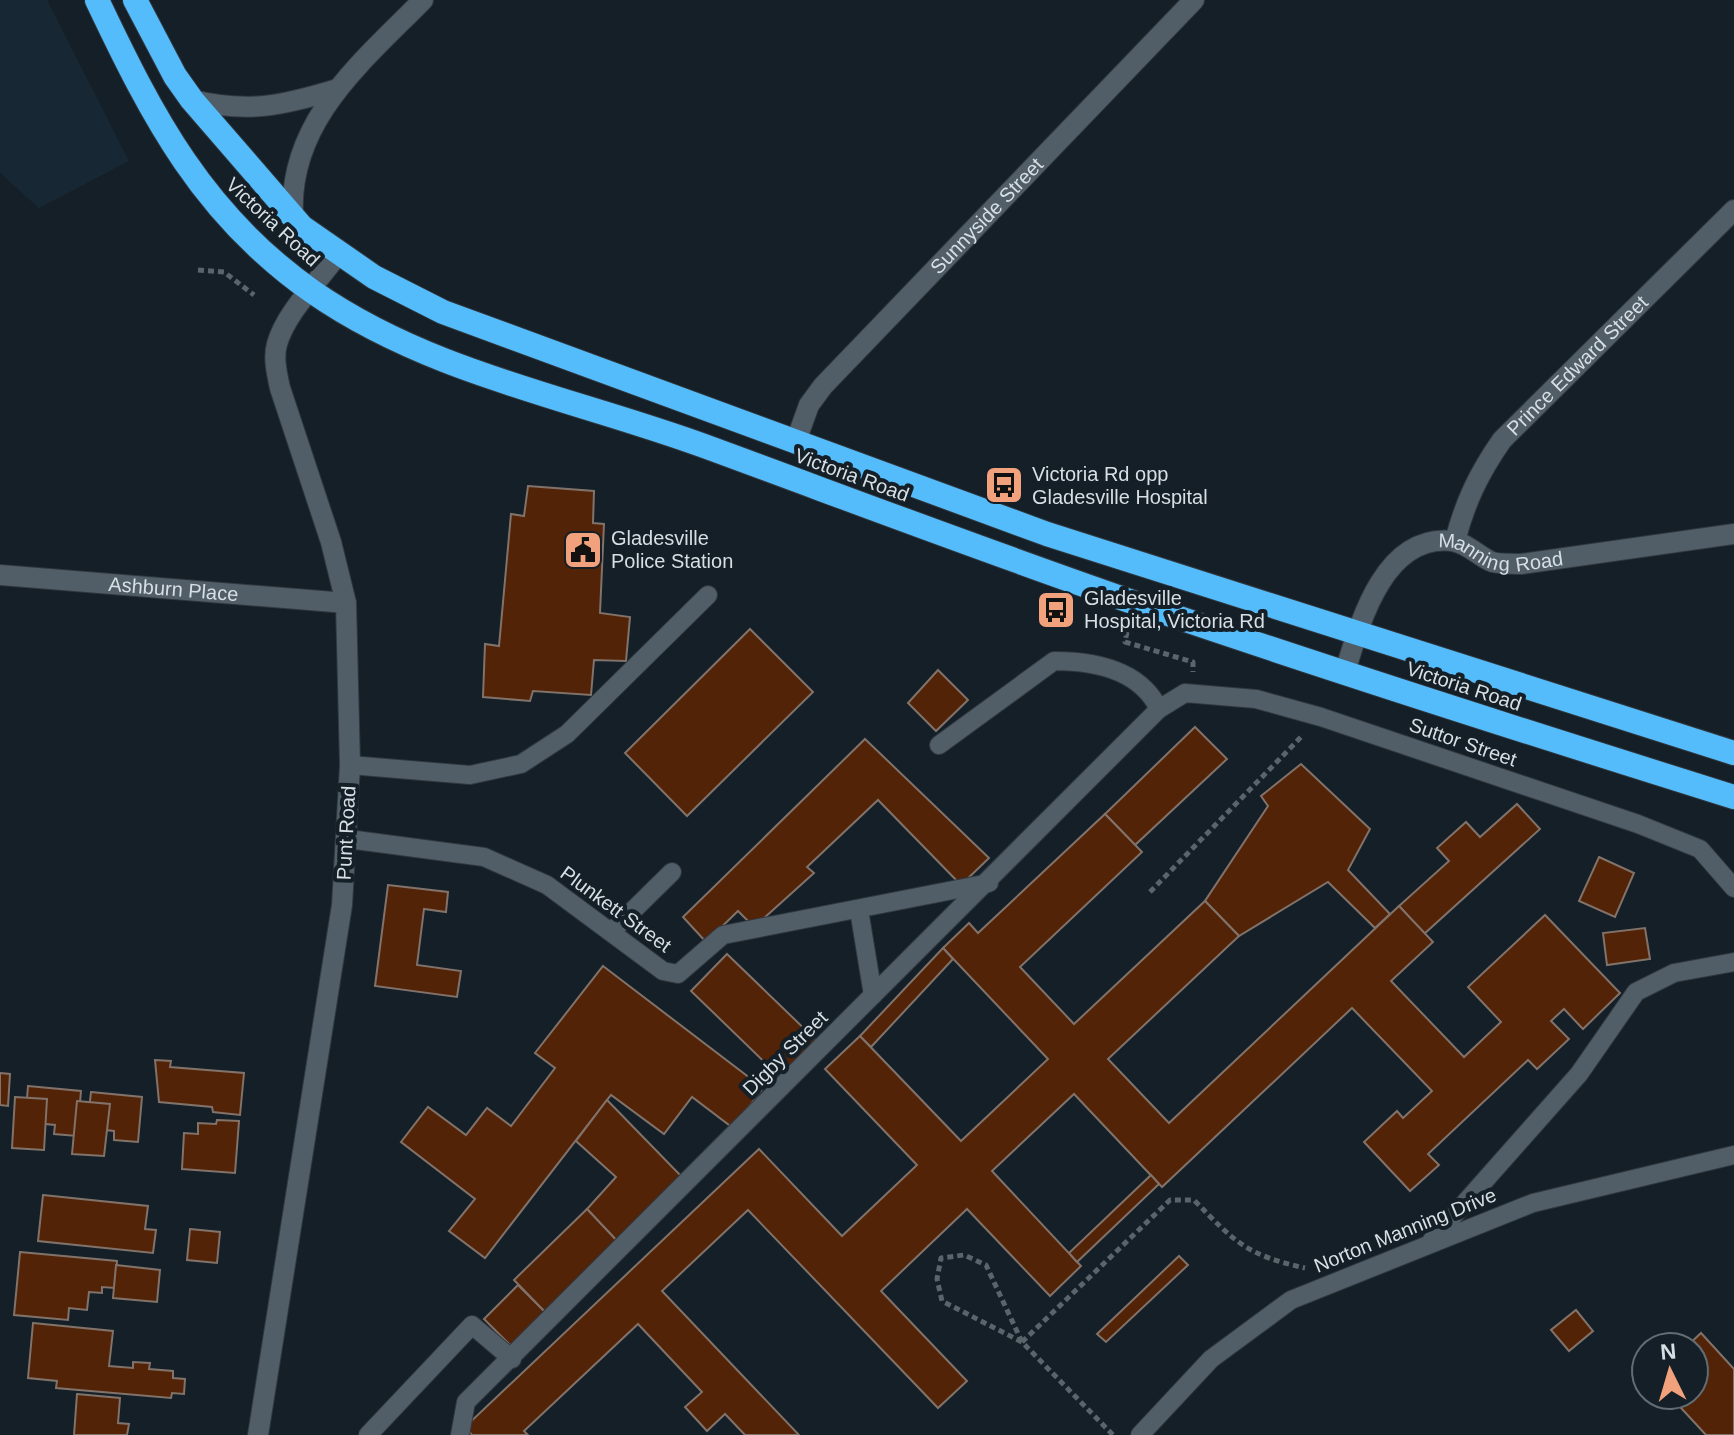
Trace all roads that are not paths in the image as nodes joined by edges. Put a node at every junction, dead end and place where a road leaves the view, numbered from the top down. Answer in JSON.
{"nodes":[{"id":1,"x":97,"y":0,"type":"edge"},
{"id":2,"x":135,"y":0,"type":"edge"},
{"id":3,"x":423,"y":0,"type":"edge"},
{"id":4,"x":1194,"y":0,"type":"edge"},
{"id":5,"x":334,"y":90,"type":"junction"},
{"id":6,"x":192,"y":100,"type":"junction"},
{"id":7,"x":1734,"y":210,"type":"edge"},
{"id":8,"x":293,"y":215,"type":"junction"},
{"id":9,"x":338,"y":254,"type":"junction"},
{"id":10,"x":311,"y":290,"type":"junction"},
{"id":11,"x":796,"y":441,"type":"junction"},
{"id":12,"x":1734,"y":534,"type":"edge"},
{"id":13,"x":1455,"y":541,"type":"junction"},
{"id":14,"x":0,"y":575,"type":"edge"},
{"id":15,"x":708,"y":595,"type":"dead end"},
{"id":16,"x":346,"y":603,"type":"junction"},
{"id":17,"x":1356,"y":634,"type":"junction"},
{"id":18,"x":1345,"y":672,"type":"junction"},
{"id":19,"x":1159,"y":709,"type":"junction"},
{"id":20,"x":939,"y":745,"type":"dead end"},
{"id":21,"x":1734,"y":753,"type":"edge"},
{"id":22,"x":350,"y":765,"type":"junction"},
{"id":23,"x":1734,"y":797,"type":"edge"},
{"id":24,"x":348,"y":839,"type":"junction"},
{"id":25,"x":672,"y":872,"type":"dead end"},
{"id":26,"x":989,"y":883,"type":"junction"},
{"id":27,"x":1734,"y":888,"type":"edge"},
{"id":28,"x":859,"y":910,"type":"junction"},
{"id":29,"x":611,"y":932,"type":"junction"},
{"id":30,"x":1734,"y":962,"type":"edge"},
{"id":31,"x":873,"y":995,"type":"junction"},
{"id":32,"x":1734,"y":1155,"type":"edge"},
{"id":33,"x":1430,"y":1242,"type":"junction"},
{"id":34,"x":512,"y":1359,"type":"junction"},
{"id":35,"x":459,"y":1434,"type":"edge"},
{"id":36,"x":258,"y":1435,"type":"edge"},
{"id":37,"x":368,"y":1435,"type":"edge"},
{"id":38,"x":1140,"y":1435,"type":"edge"}],
"edges":[{"from":1,"to":10,"type":"highway","name":"Victoria Road"},
{"from":2,"to":6,"type":"highway","name":"Victoria Road"},
{"from":3,"to":5,"type":"street"},
{"from":4,"to":11,"type":"street","name":"Sunnyside Street"},
{"from":5,"to":6,"type":"street"},
{"from":5,"to":8,"type":"street"},
{"from":6,"to":8,"type":"highway","name":"Victoria Road"},
{"from":7,"to":13,"type":"street","name":"Prince Edward Street"},
{"from":8,"to":9,"type":"highway","name":"Victoria Road"},
{"from":9,"to":10,"type":"street","name":"Punt Road"},
{"from":9,"to":11,"type":"highway","name":"Victoria Road"},
{"from":10,"to":16,"type":"street","name":"Punt Road"},
{"from":10,"to":18,"type":"highway","name":"Victoria Road"},
{"from":11,"to":17,"type":"highway","name":"Victoria Road"},
{"from":12,"to":13,"type":"street","name":"Manning Road"},
{"from":13,"to":17,"type":"street","name":"Manning Road"},
{"from":14,"to":16,"type":"street","name":"Ashburn Place"},
{"from":15,"to":22,"type":"lane"},
{"from":16,"to":22,"type":"street","name":"Punt Road"},
{"from":17,"to":18,"type":"street","name":"Manning Road"},
{"from":17,"to":21,"type":"highway","name":"Victoria Road"},
{"from":18,"to":23,"type":"highway","name":"Victoria Road"},
{"from":19,"to":20,"type":"lane"},
{"from":19,"to":26,"type":"lane","name":"Digby Street"},
{"from":19,"to":27,"type":"lane","name":"Suttor Street"},
{"from":22,"to":24,"type":"street","name":"Punt Road"},
{"from":24,"to":29,"type":"lane","name":"Plunkett Street"},
{"from":24,"to":36,"type":"street","name":"Punt Road"},
{"from":25,"to":29,"type":"lane"},
{"from":26,"to":28,"type":"lane","name":"Plunkett Street"},
{"from":26,"to":31,"type":"lane","name":"Digby Street"},
{"from":28,"to":29,"type":"lane","name":"Plunkett Street"},
{"from":28,"to":31,"type":"lane"},
{"from":30,"to":33,"type":"lane"},
{"from":31,"to":34,"type":"lane","name":"Digby Street"},
{"from":32,"to":33,"type":"lane","name":"Norton Manning Drive"},
{"from":33,"to":38,"type":"lane","name":"Norton Manning Drive"},
{"from":34,"to":35,"type":"lane","name":"Digby Street"},
{"from":34,"to":37,"type":"lane"}]}
